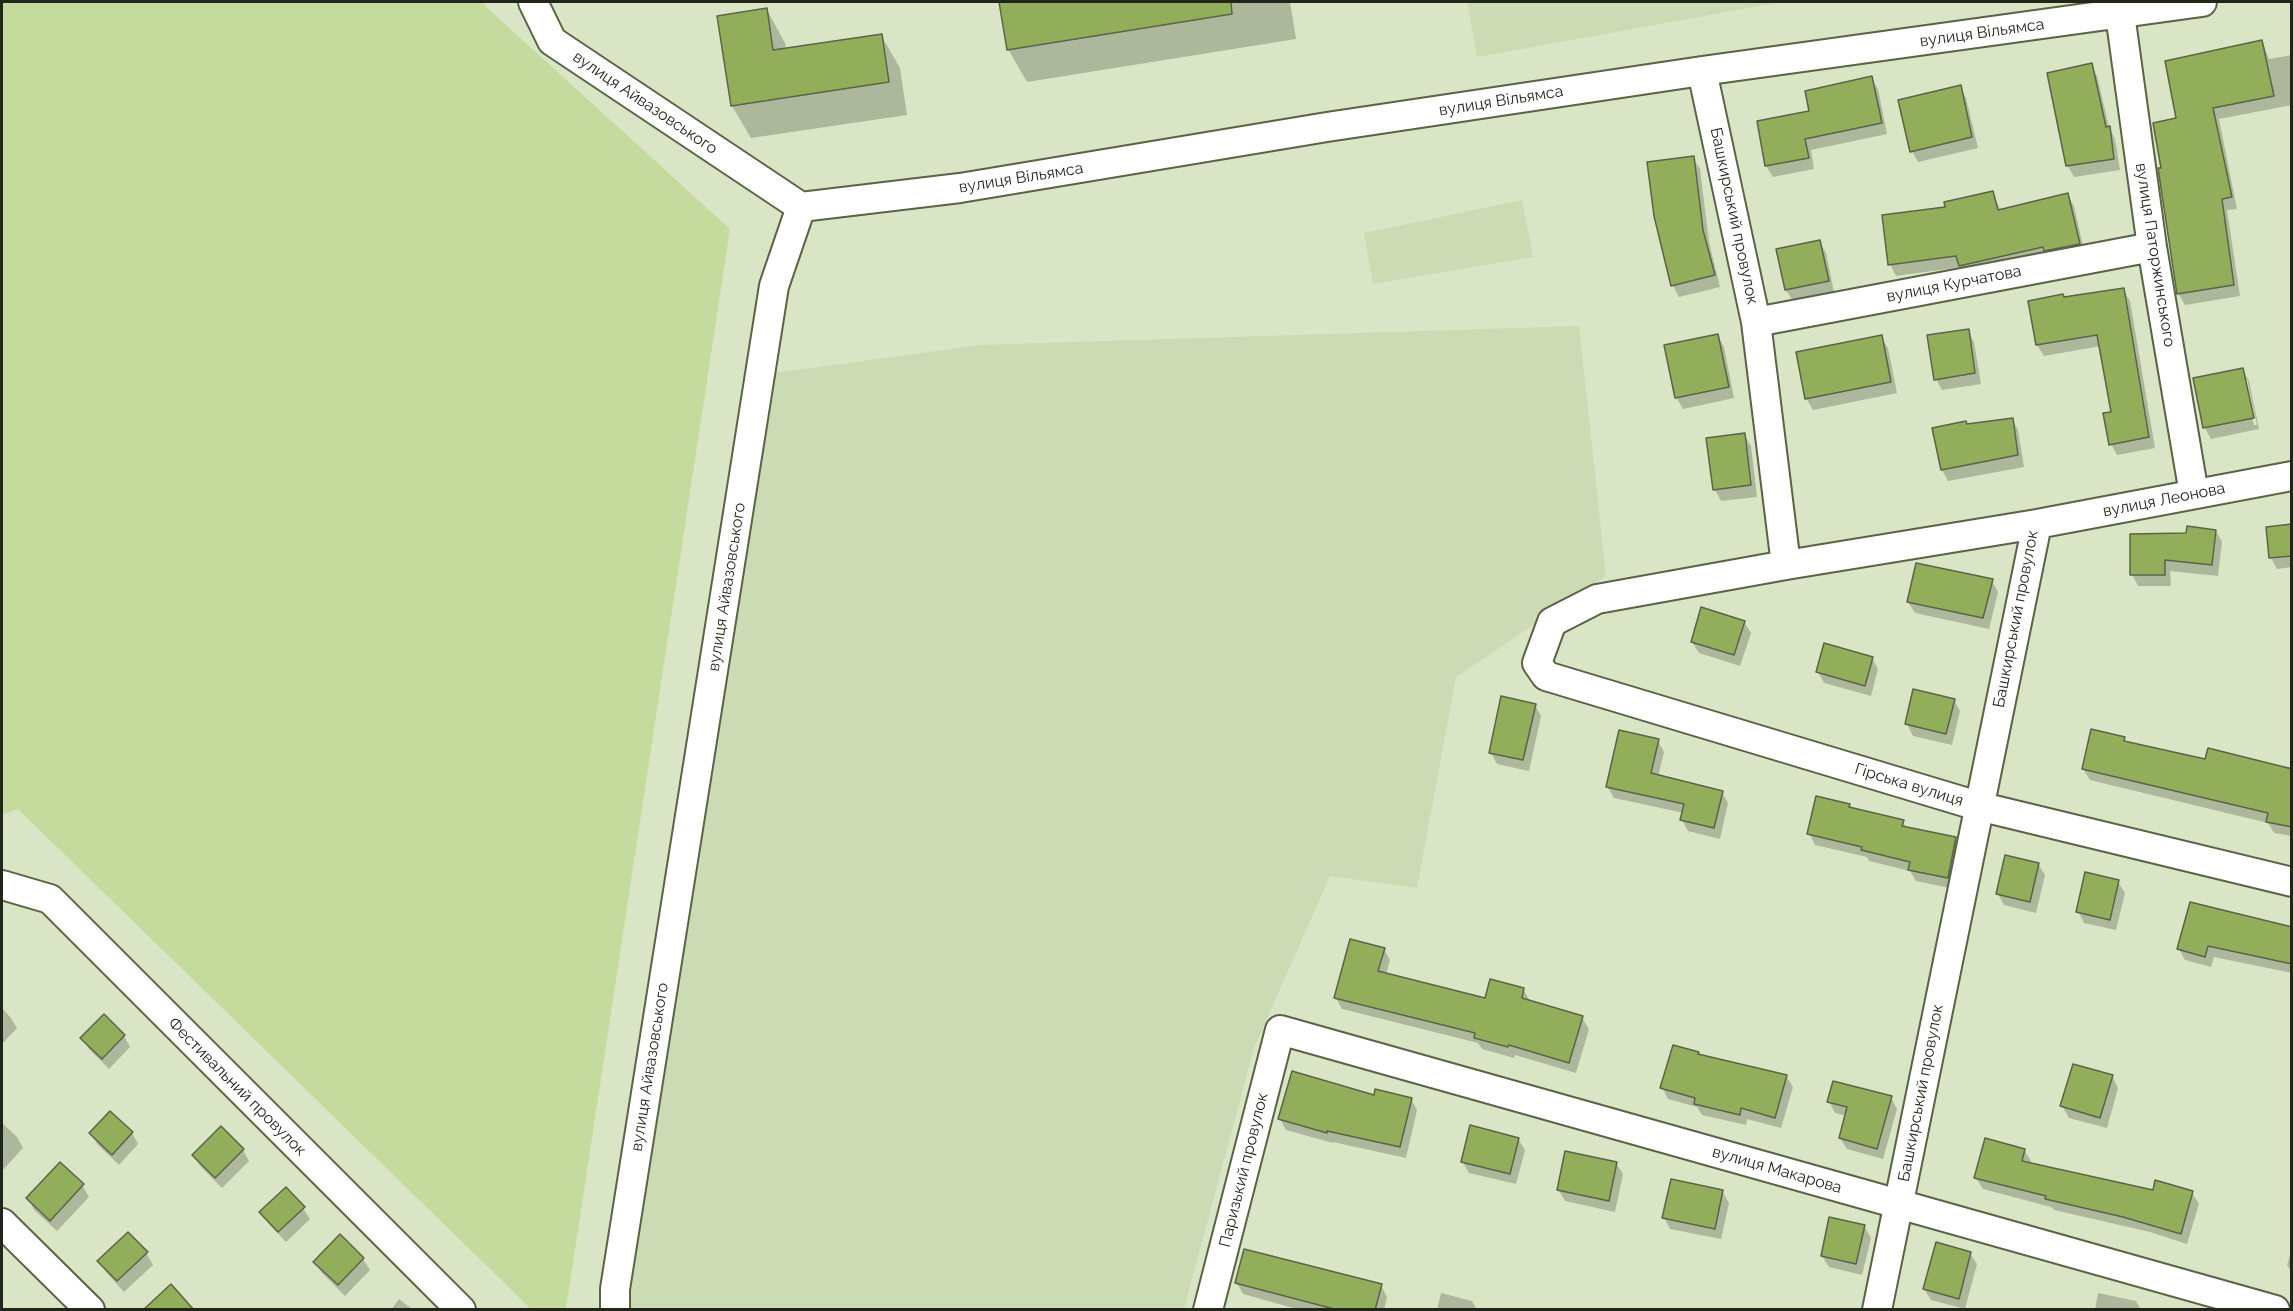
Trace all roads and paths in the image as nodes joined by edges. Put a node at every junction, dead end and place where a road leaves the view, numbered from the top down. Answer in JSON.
{"nodes":[{"id":1,"x":533,"y":2,"type":"edge"},
{"id":2,"x":2202,"y":2,"type":"edge"},
{"id":3,"x":2120,"y":14,"type":"junction"},
{"id":4,"x":1702,"y":71,"type":"junction"},
{"id":5,"x":801,"y":207,"type":"junction"},
{"id":6,"x":2152,"y":247,"type":"junction"},
{"id":7,"x":1756,"y":322,"type":"junction"},
{"id":8,"x":2292,"y":476,"type":"edge"},
{"id":9,"x":2194,"y":494,"type":"junction"},
{"id":10,"x":2037,"y":524,"type":"junction"},
{"id":11,"x":1786,"y":565,"type":"junction"},
{"id":12,"x":1978,"y":806,"type":"junction"},
{"id":13,"x":2292,"y":882,"type":"edge"},
{"id":14,"x":2,"y":885,"type":"edge"},
{"id":15,"x":1280,"y":1030,"type":"joint"},
{"id":16,"x":1899,"y":1204,"type":"junction"},
{"id":17,"x":2,"y":1223,"type":"edge"},
{"id":18,"x":90,"y":1310,"type":"edge"},
{"id":19,"x":461,"y":1310,"type":"edge"},
{"id":20,"x":615,"y":1310,"type":"edge"},
{"id":21,"x":1208,"y":1310,"type":"edge"},
{"id":22,"x":1877,"y":1310,"type":"edge"},
{"id":23,"x":2275,"y":1310,"type":"edge"}],
"edges":[{"from":1,"to":5,"type":"street","name":"вулиця Айвазовського"},
{"from":2,"to":3,"type":"street","name":"вулиця Вільямса"},
{"from":3,"to":4,"type":"street","name":"вулиця Вільямса"},
{"from":3,"to":6,"type":"street","name":"вулиця Паторжинського"},
{"from":4,"to":5,"type":"street","name":"вулиця Вільямса"},
{"from":4,"to":7,"type":"street","name":"Башкирський провулок"},
{"from":5,"to":20,"type":"street","name":"вулиця Айвазовського"},
{"from":6,"to":7,"type":"street","name":"вулиця Курчатова"},
{"from":6,"to":9,"type":"street","name":"вулиця Паторжинського"},
{"from":7,"to":11,"type":"street","name":"Башкирський провулок"},
{"from":8,"to":9,"type":"street","name":"вулиця Леонова"},
{"from":9,"to":10,"type":"street","name":"вулиця Леонова"},
{"from":10,"to":11,"type":"street","name":"Башкирський провулок"},
{"from":10,"to":12,"type":"street","name":"Башкирський провулок"},
{"from":11,"to":12,"type":"street","name":"Гірська вулиця"},
{"from":12,"to":13,"type":"street","name":"Гірська вулиця"},
{"from":12,"to":16,"type":"street","name":"Башкирський провулок"},
{"from":14,"to":19,"type":"street","name":"Фестивальний провулок"},
{"from":15,"to":16,"type":"street","name":"вулиця Макарова"},
{"from":15,"to":21,"type":"street","name":"Паризький провулок"},
{"from":16,"to":22,"type":"street","name":"Башкирський провулок"},
{"from":16,"to":23,"type":"street","name":"вулиця Макарова"},
{"from":17,"to":18,"type":"street"}]}
